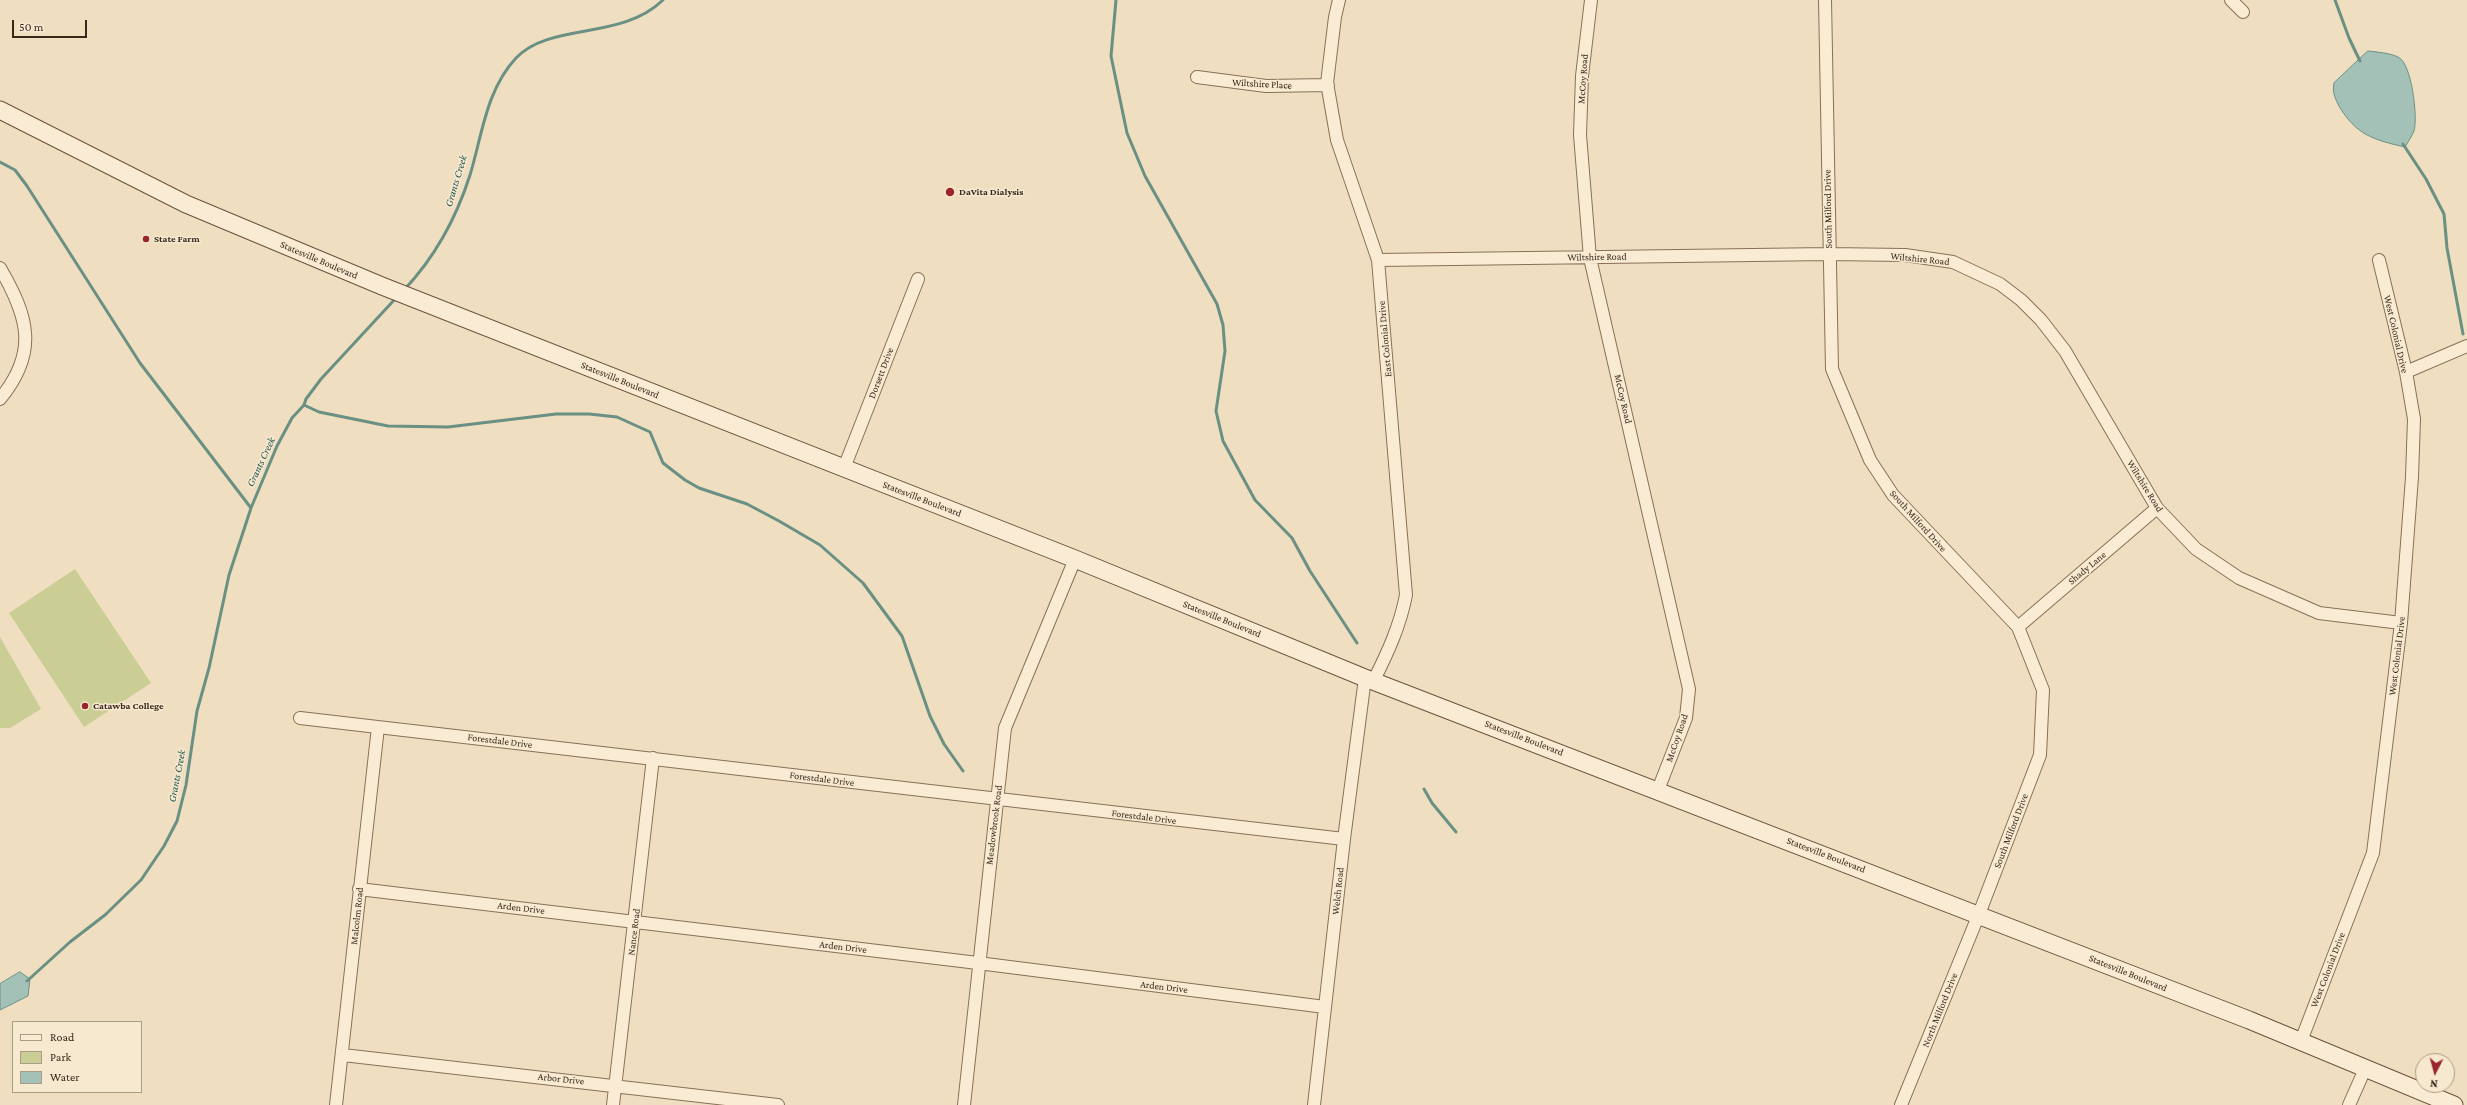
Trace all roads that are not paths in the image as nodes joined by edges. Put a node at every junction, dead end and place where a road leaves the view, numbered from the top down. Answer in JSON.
{"nodes":[{"id":1,"x":1339,"y":0,"type":"edge"},
{"id":2,"x":1591,"y":0,"type":"edge"},
{"id":3,"x":1825,"y":0,"type":"edge"},
{"id":4,"x":2231,"y":0,"type":"edge"},
{"id":5,"x":2243,"y":12,"type":"dead end"},
{"id":6,"x":1197,"y":77,"type":"dead end"},
{"id":7,"x":1328,"y":86,"type":"junction"},
{"id":8,"x":0,"y":110,"type":"edge"},
{"id":9,"x":1828,"y":254,"type":"junction"},
{"id":10,"x":1590,"y":258,"type":"junction"},
{"id":11,"x":1378,"y":260,"type":"junction"},
{"id":12,"x":2379,"y":260,"type":"dead end"},
{"id":13,"x":0,"y":268,"type":"edge"},
{"id":14,"x":918,"y":279,"type":"dead end"},
{"id":15,"x":2467,"y":346,"type":"edge"},
{"id":16,"x":2406,"y":372,"type":"junction"},
{"id":17,"x":0,"y":399,"type":"edge"},
{"id":18,"x":844,"y":468,"type":"junction"},
{"id":19,"x":2157,"y":508,"type":"junction"},
{"id":20,"x":1075,"y":559,"type":"junction"},
{"id":21,"x":2401,"y":623,"type":"junction"},
{"id":22,"x":2018,"y":627,"type":"junction"},
{"id":23,"x":1369,"y":679,"type":"junction"},
{"id":24,"x":300,"y":718,"type":"dead end"},
{"id":25,"x":378,"y":727,"type":"junction"},
{"id":26,"x":653,"y":758,"type":"junction"},
{"id":27,"x":1658,"y":790,"type":"junction"},
{"id":28,"x":998,"y":800,"type":"junction"},
{"id":29,"x":1344,"y":840,"type":"junction"},
{"id":30,"x":359,"y":889,"type":"junction"},
{"id":31,"x":1979,"y":914,"type":"junction"},
{"id":32,"x":635,"y":922,"type":"junction"},
{"id":33,"x":978,"y":963,"type":"junction"},
{"id":34,"x":1325,"y":1007,"type":"junction"},
{"id":35,"x":2301,"y":1041,"type":"junction"},
{"id":36,"x":343,"y":1055,"type":"junction"},
{"id":37,"x":2365,"y":1069,"type":"junction"},
{"id":38,"x":616,"y":1085,"type":"junction"},
{"id":39,"x":336,"y":1105,"type":"edge"},
{"id":40,"x":613,"y":1105,"type":"edge"},
{"id":41,"x":778,"y":1105,"type":"edge"},
{"id":42,"x":964,"y":1105,"type":"edge"},
{"id":43,"x":1314,"y":1105,"type":"edge"},
{"id":44,"x":1901,"y":1105,"type":"edge"},
{"id":45,"x":2350,"y":1105,"type":"edge"},
{"id":46,"x":2454,"y":1105,"type":"edge"}],
"edges":[{"from":1,"to":7,"type":"street","name":"East Colonial Drive"},
{"from":2,"to":10,"type":"street","name":"McCoy Road"},
{"from":3,"to":9,"type":"street","name":"South Milford Drive"},
{"from":4,"to":5,"type":"street"},
{"from":6,"to":7,"type":"street","name":"Wiltshire Place"},
{"from":7,"to":11,"type":"street","name":"East Colonial Drive"},
{"from":8,"to":18,"type":"main road","name":"Statesville Boulevard"},
{"from":9,"to":10,"type":"street","name":"Wiltshire Road"},
{"from":9,"to":19,"type":"street","name":"Wiltshire Road"},
{"from":9,"to":22,"type":"street","name":"South Milford Drive"},
{"from":10,"to":11,"type":"street","name":"Wiltshire Road"},
{"from":10,"to":27,"type":"street","name":"McCoy Road"},
{"from":11,"to":23,"type":"street","name":"East Colonial Drive"},
{"from":12,"to":16,"type":"street","name":"West Colonial Drive"},
{"from":13,"to":17,"type":"street"},
{"from":14,"to":18,"type":"street","name":"Dorsett Drive"},
{"from":15,"to":16,"type":"street"},
{"from":16,"to":21,"type":"street","name":"West Colonial Drive"},
{"from":18,"to":20,"type":"main road","name":"Statesville Boulevard"},
{"from":19,"to":21,"type":"street","name":"Wiltshire Road"},
{"from":19,"to":22,"type":"street","name":"Shady Lane"},
{"from":20,"to":23,"type":"main road","name":"Statesville Boulevard"},
{"from":20,"to":28,"type":"street","name":"Meadowbrook Road"},
{"from":21,"to":35,"type":"street","name":"West Colonial Drive"},
{"from":22,"to":31,"type":"street","name":"South Milford Drive"},
{"from":23,"to":27,"type":"main road","name":"Statesville Boulevard"},
{"from":23,"to":29,"type":"street","name":"Welch Road"},
{"from":24,"to":25,"type":"street","name":"Forestdale Drive"},
{"from":25,"to":26,"type":"street","name":"Forestdale Drive"},
{"from":25,"to":30,"type":"street","name":"Malcolm Road"},
{"from":26,"to":28,"type":"street","name":"Forestdale Drive"},
{"from":26,"to":32,"type":"street","name":"Nance Road"},
{"from":27,"to":31,"type":"main road","name":"Statesville Boulevard"},
{"from":28,"to":29,"type":"street","name":"Forestdale Drive"},
{"from":28,"to":33,"type":"street","name":"Meadowbrook Road"},
{"from":29,"to":34,"type":"street","name":"Welch Road"},
{"from":30,"to":32,"type":"street","name":"Arden Drive"},
{"from":30,"to":36,"type":"street","name":"Malcolm Road"},
{"from":31,"to":35,"type":"main road","name":"Statesville Boulevard"},
{"from":31,"to":44,"type":"street","name":"North Milford Drive"},
{"from":32,"to":33,"type":"street","name":"Arden Drive"},
{"from":32,"to":38,"type":"street","name":"Nance Road"},
{"from":33,"to":34,"type":"street","name":"Arden Drive"},
{"from":33,"to":42,"type":"street","name":"Meadowbrook Road"},
{"from":34,"to":43,"type":"street","name":"Welch Road"},
{"from":35,"to":37,"type":"main road","name":"Statesville Boulevard"},
{"from":36,"to":38,"type":"street","name":"Arbor Drive"},
{"from":36,"to":39,"type":"street","name":"Malcolm Road"},
{"from":37,"to":45,"type":"street"},
{"from":37,"to":46,"type":"main road","name":"Statesville Boulevard"},
{"from":38,"to":40,"type":"street","name":"Nance Road"},
{"from":38,"to":41,"type":"street","name":"Arbor Drive"}]}
